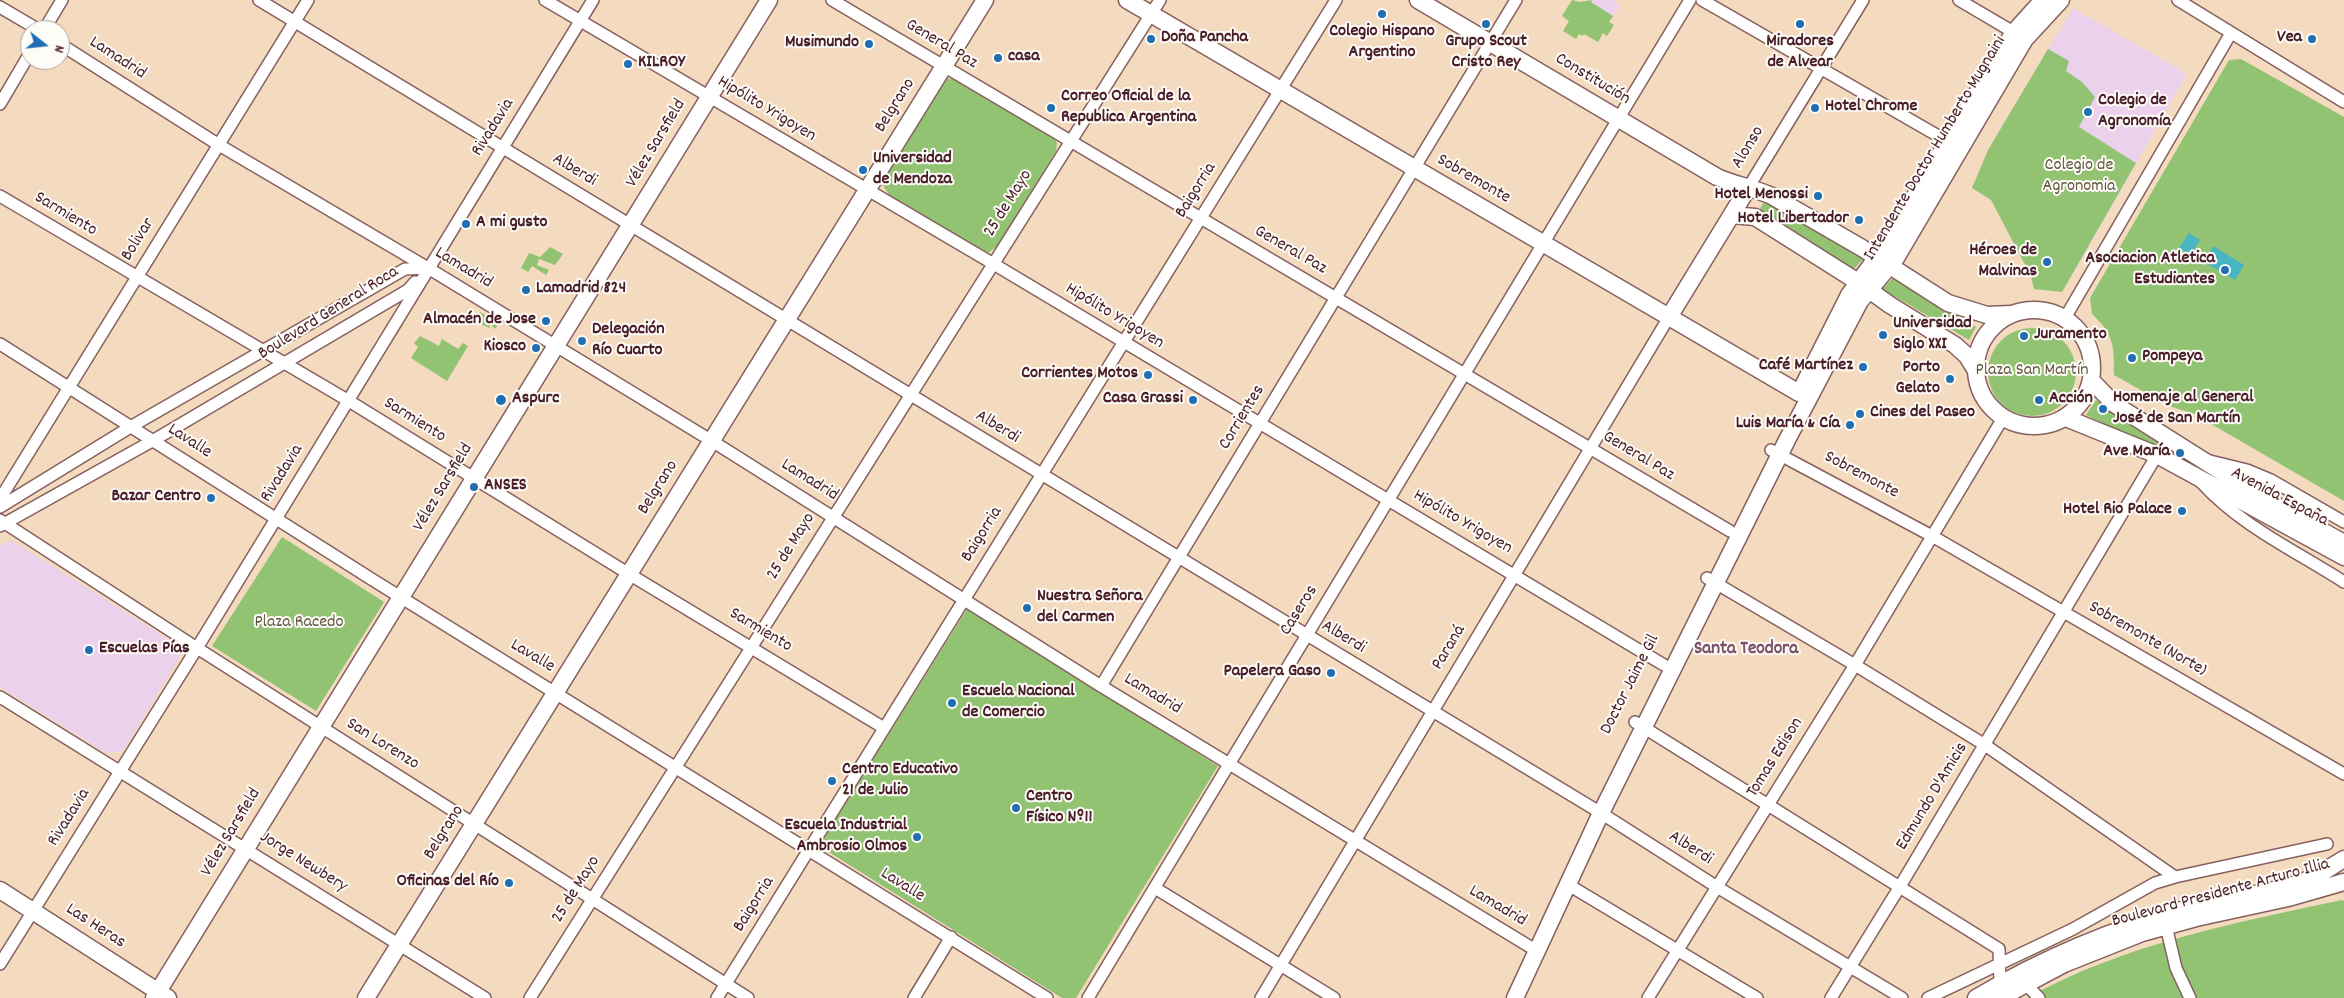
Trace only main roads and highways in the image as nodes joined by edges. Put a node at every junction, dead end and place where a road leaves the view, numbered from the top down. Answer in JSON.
{"nodes":[{"id":1,"x":769,"y":0,"type":"edge"},
{"id":2,"x":985,"y":0,"type":"edge"},
{"id":3,"x":1127,"y":0,"type":"edge"},
{"id":4,"x":1418,"y":0,"type":"edge"},
{"id":5,"x":2043,"y":0,"type":"edge"},
{"id":6,"x":2061,"y":0,"type":"edge"},
{"id":7,"x":2020,"y":36,"type":"junction"},
{"id":8,"x":1748,"y":188,"type":"junction"},
{"id":9,"x":1732,"y":215,"type":"junction"},
{"id":10,"x":1884,"y":263,"type":"junction"},
{"id":11,"x":1864,"y":286,"type":"junction"},
{"id":12,"x":2011,"y":314,"type":"junction"},
{"id":13,"x":1669,"y":317,"type":"junction"},
{"id":14,"x":1975,"y":369,"type":"junction"},
{"id":15,"x":2091,"y":380,"type":"junction"},
{"id":16,"x":1799,"y":393,"type":"junction"},
{"id":17,"x":2066,"y":418,"type":"junction"},
{"id":18,"x":1775,"y":452,"type":"junction"},
{"id":19,"x":2344,"y":543,"type":"edge"},
{"id":20,"x":2344,"y":557,"type":"edge"},
{"id":21,"x":1712,"y":581,"type":"junction"},
{"id":22,"x":1640,"y":725,"type":"junction"},
{"id":23,"x":1596,"y":811,"type":"junction"},
{"id":24,"x":2344,"y":859,"type":"edge"},
{"id":25,"x":2344,"y":882,"type":"edge"},
{"id":26,"x":0,"y":890,"type":"edge"},
{"id":27,"x":1533,"y":949,"type":"junction"},
{"id":28,"x":2002,"y":992,"type":"edge"},
{"id":29,"x":160,"y":996,"type":"edge"},
{"id":30,"x":366,"y":998,"type":"edge"},
{"id":31,"x":1504,"y":998,"type":"edge"},
{"id":32,"x":1515,"y":998,"type":"edge"},
{"id":33,"x":1976,"y":998,"type":"edge"}],
"edges":[{"from":1,"to":29,"type":"main road","name":"Vélez Sarsfield"},
{"from":2,"to":30,"type":"main road","name":"Belgrano"},
{"from":3,"to":13,"type":"main road","name":"Sobremonte"},
{"from":4,"to":8,"type":"main road","name":"Constitución"},
{"from":5,"to":7,"type":"main road","name":"Intendente Doctor Humberto Mugnaini"},
{"from":6,"to":7,"type":"main road","name":"Intendente Doctor Humberto Mugnaini"},
{"from":7,"to":10,"type":"main road","name":"Intendente Doctor Humberto Mugnaini"},
{"from":8,"to":9,"type":"main road","name":"Alonso"},
{"from":8,"to":10,"type":"main road"},
{"from":9,"to":11,"type":"main road"},
{"from":9,"to":13,"type":"main road","name":"Alonso"},
{"from":10,"to":11,"type":"main road","name":"Intendente Doctor Humberto Mugnaini"},
{"from":10,"to":12,"type":"main road"},
{"from":11,"to":14,"type":"main road"},
{"from":11,"to":16,"type":"main road","name":"Intendente Doctor Humberto Mugnaini"},
{"from":11,"to":18,"type":"main road","name":"Intendente Doctor Humberto Mugnaini"},
{"from":12,"to":14,"type":"main road"},
{"from":12,"to":15,"type":"main road"},
{"from":13,"to":16,"type":"main road","name":"Sobremonte"},
{"from":14,"to":17,"type":"main road"},
{"from":15,"to":17,"type":"main road"},
{"from":15,"to":19,"type":"main road","name":"Avenida España"},
{"from":16,"to":18,"type":"main road","name":"Doctor Jaime Gil"},
{"from":17,"to":20,"type":"main road","name":"Avenida España"},
{"from":18,"to":21,"type":"main road","name":"Doctor Jaime Gil"},
{"from":18,"to":21,"type":"main road","name":"Doctor Jaime Gil"},
{"from":21,"to":22,"type":"main road","name":"Doctor Jaime Gil"},
{"from":21,"to":22,"type":"main road","name":"Doctor Jaime Gil"},
{"from":22,"to":23,"type":"main road","name":"Doctor Jaime Gil"},
{"from":23,"to":27,"type":"main road","name":"Doctor Jaime Gil"},
{"from":23,"to":27,"type":"main road","name":"Doctor Jaime Gil"},
{"from":24,"to":28,"type":"main road","name":"Boulevard Presidente Arturo Illia"},
{"from":25,"to":28,"type":"main road","name":"Boulevard Presidente Arturo Illia"},
{"from":26,"to":29,"type":"main road","name":"Las Heras"},
{"from":27,"to":31,"type":"main road","name":"Doctor Jaime Gil"},
{"from":27,"to":32,"type":"main road","name":"Doctor Jaime Gil"},
{"from":28,"to":33,"type":"main road","name":"Boulevard Presidente Arturo Illia"}]}
